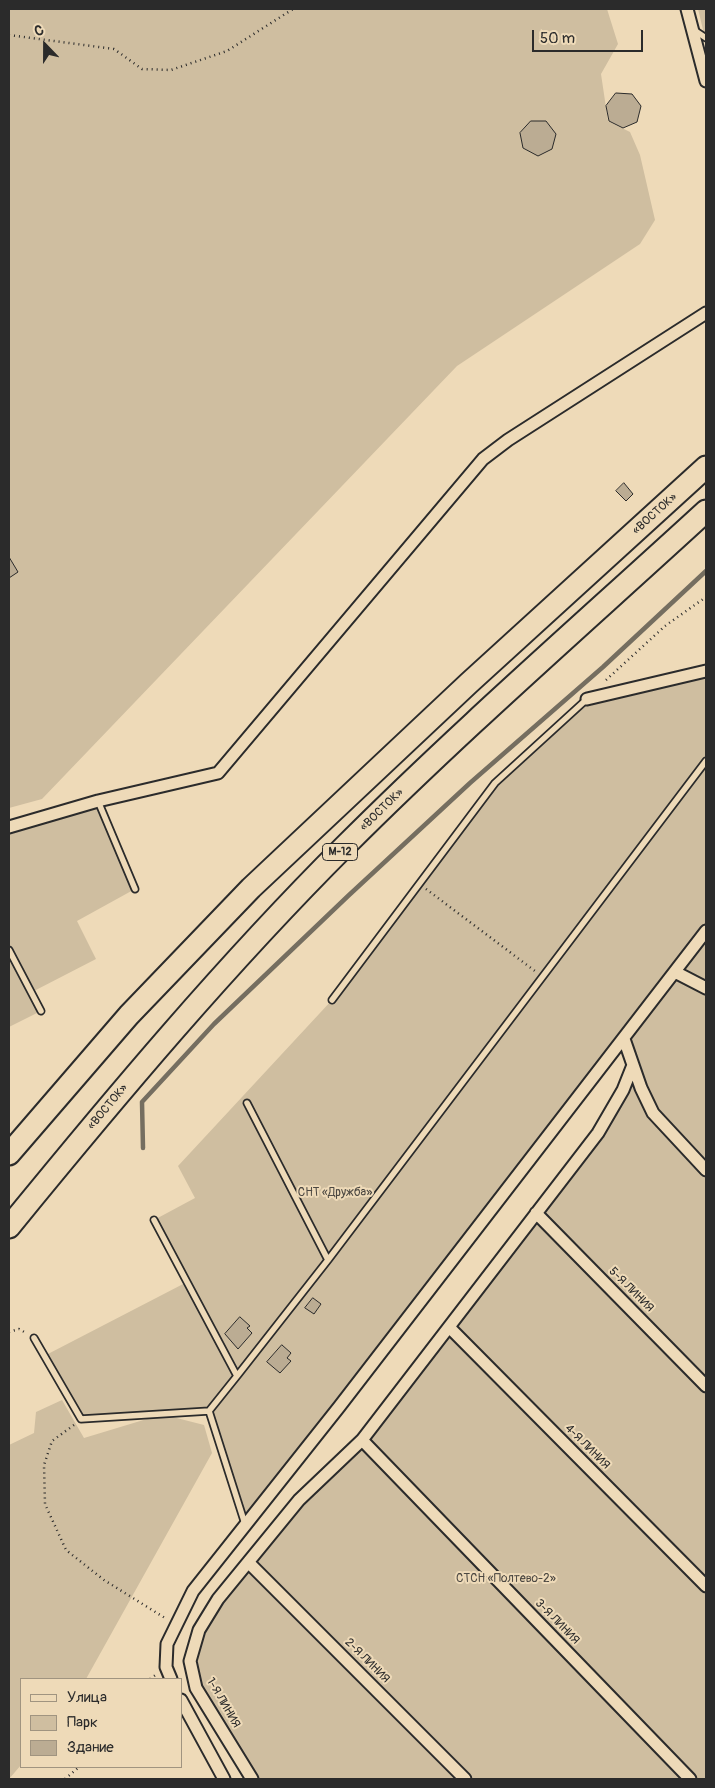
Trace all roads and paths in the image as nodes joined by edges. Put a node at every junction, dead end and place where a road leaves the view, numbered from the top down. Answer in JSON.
{"nodes":[{"id":1,"x":293,"y":9,"type":"edge"},
{"id":2,"x":687,"y":9,"type":"edge"},
{"id":3,"x":692,"y":29,"type":"junction"},
{"id":4,"x":9,"y":34,"type":"edge"},
{"id":5,"x":706,"y":38,"type":"edge"},
{"id":6,"x":706,"y":81,"type":"edge"},
{"id":7,"x":706,"y":313,"type":"edge"},
{"id":8,"x":706,"y":467,"type":"edge"},
{"id":9,"x":706,"y":512,"type":"edge"},
{"id":10,"x":706,"y":597,"type":"edge"},
{"id":11,"x":706,"y":671,"type":"edge"},
{"id":12,"x":588,"y":699,"type":"junction"},
{"id":13,"x":706,"y":761,"type":"edge"},
{"id":14,"x":98,"y":801,"type":"junction"},
{"id":15,"x":9,"y":827,"type":"edge"},
{"id":16,"x":419,"y":884,"type":"junction"},
{"id":17,"x":135,"y":889,"type":"dead end"},
{"id":18,"x":706,"y":931,"type":"edge"},
{"id":19,"x":9,"y":950,"type":"edge"},
{"id":20,"x":675,"y":972,"type":"junction"},
{"id":21,"x":542,"y":977,"type":"junction"},
{"id":22,"x":706,"y":988,"type":"edge"},
{"id":23,"x":332,"y":1000,"type":"dead end"},
{"id":24,"x":41,"y":1011,"type":"dead end"},
{"id":25,"x":624,"y":1038,"type":"junction"},
{"id":26,"x":633,"y":1065,"type":"junction"},
{"id":27,"x":247,"y":1103,"type":"dead end"},
{"id":28,"x":9,"y":1154,"type":"edge"},
{"id":29,"x":706,"y":1170,"type":"edge"},
{"id":30,"x":536,"y":1213,"type":"junction"},
{"id":31,"x":154,"y":1220,"type":"dead end"},
{"id":32,"x":9,"y":1227,"type":"edge"},
{"id":33,"x":328,"y":1260,"type":"junction"},
{"id":34,"x":448,"y":1328,"type":"junction"},
{"id":35,"x":9,"y":1332,"type":"edge"},
{"id":36,"x":34,"y":1338,"type":"joint"},
{"id":37,"x":237,"y":1376,"type":"junction"},
{"id":38,"x":706,"y":1386,"type":"edge"},
{"id":39,"x":209,"y":1411,"type":"junction"},
{"id":40,"x":81,"y":1419,"type":"junction"},
{"id":41,"x":362,"y":1440,"type":"junction"},
{"id":42,"x":246,"y":1526,"type":"junction"},
{"id":43,"x":249,"y":1563,"type":"junction"},
{"id":44,"x":706,"y":1586,"type":"edge"},
{"id":45,"x":176,"y":1624,"type":"junction"},
{"id":46,"x":172,"y":1678,"type":"edge"},
{"id":47,"x":182,"y":1702,"type":"edge"},
{"id":48,"x":78,"y":1768,"type":"edge"},
{"id":49,"x":65,"y":1779,"type":"edge"},
{"id":50,"x":224,"y":1779,"type":"edge"},
{"id":51,"x":252,"y":1779,"type":"edge"},
{"id":52,"x":465,"y":1779,"type":"edge"},
{"id":53,"x":690,"y":1779,"type":"edge"}],
"edges":[{"from":1,"to":4,"type":"path"},
{"from":2,"to":3,"type":"street"},
{"from":3,"to":5,"type":"lane"},
{"from":3,"to":6,"type":"street"},
{"from":7,"to":14,"type":"street"},
{"from":8,"to":28,"type":"highway","name":"«ВОСТОК»","number":"М-12"},
{"from":9,"to":32,"type":"highway","name":"«ВОСТОК»","number":"М-12"},
{"from":10,"to":12,"type":"path"},
{"from":11,"to":12,"type":"street"},
{"from":12,"to":16,"type":"lane"},
{"from":13,"to":21,"type":"lane"},
{"from":14,"to":15,"type":"street"},
{"from":14,"to":17,"type":"lane"},
{"from":16,"to":21,"type":"path"},
{"from":16,"to":23,"type":"lane"},
{"from":18,"to":20,"type":"street"},
{"from":19,"to":24,"type":"lane"},
{"from":20,"to":22,"type":"street"},
{"from":20,"to":25,"type":"street"},
{"from":21,"to":33,"type":"lane"},
{"from":25,"to":26,"type":"street"},
{"from":25,"to":42,"type":"street"},
{"from":26,"to":29,"type":"street"},
{"from":26,"to":30,"type":"street","name":"1-Я ЛИНИЯ"},
{"from":27,"to":33,"type":"lane"},
{"from":30,"to":34,"type":"street","name":"1-Я ЛИНИЯ"},
{"from":30,"to":38,"type":"street","name":"5-Я ЛИНИЯ"},
{"from":31,"to":37,"type":"lane"},
{"from":33,"to":37,"type":"lane"},
{"from":34,"to":41,"type":"street","name":"1-Я ЛИНИЯ"},
{"from":34,"to":44,"type":"street","name":"4-Я ЛИНИЯ"},
{"from":35,"to":36,"type":"path"},
{"from":36,"to":40,"type":"lane"},
{"from":37,"to":39,"type":"lane"},
{"from":39,"to":40,"type":"lane"},
{"from":39,"to":42,"type":"lane"},
{"from":40,"to":45,"type":"path"},
{"from":41,"to":43,"type":"street","name":"1-Я ЛИНИЯ"},
{"from":41,"to":53,"type":"street","name":"3-Я ЛИНИЯ"},
{"from":42,"to":45,"type":"street"},
{"from":43,"to":51,"type":"street","name":"1-Я ЛИНИЯ"},
{"from":43,"to":52,"type":"street","name":"2-Я ЛИНИЯ"},
{"from":45,"to":46,"type":"street"},
{"from":47,"to":50,"type":"street"},
{"from":48,"to":49,"type":"path"}]}
